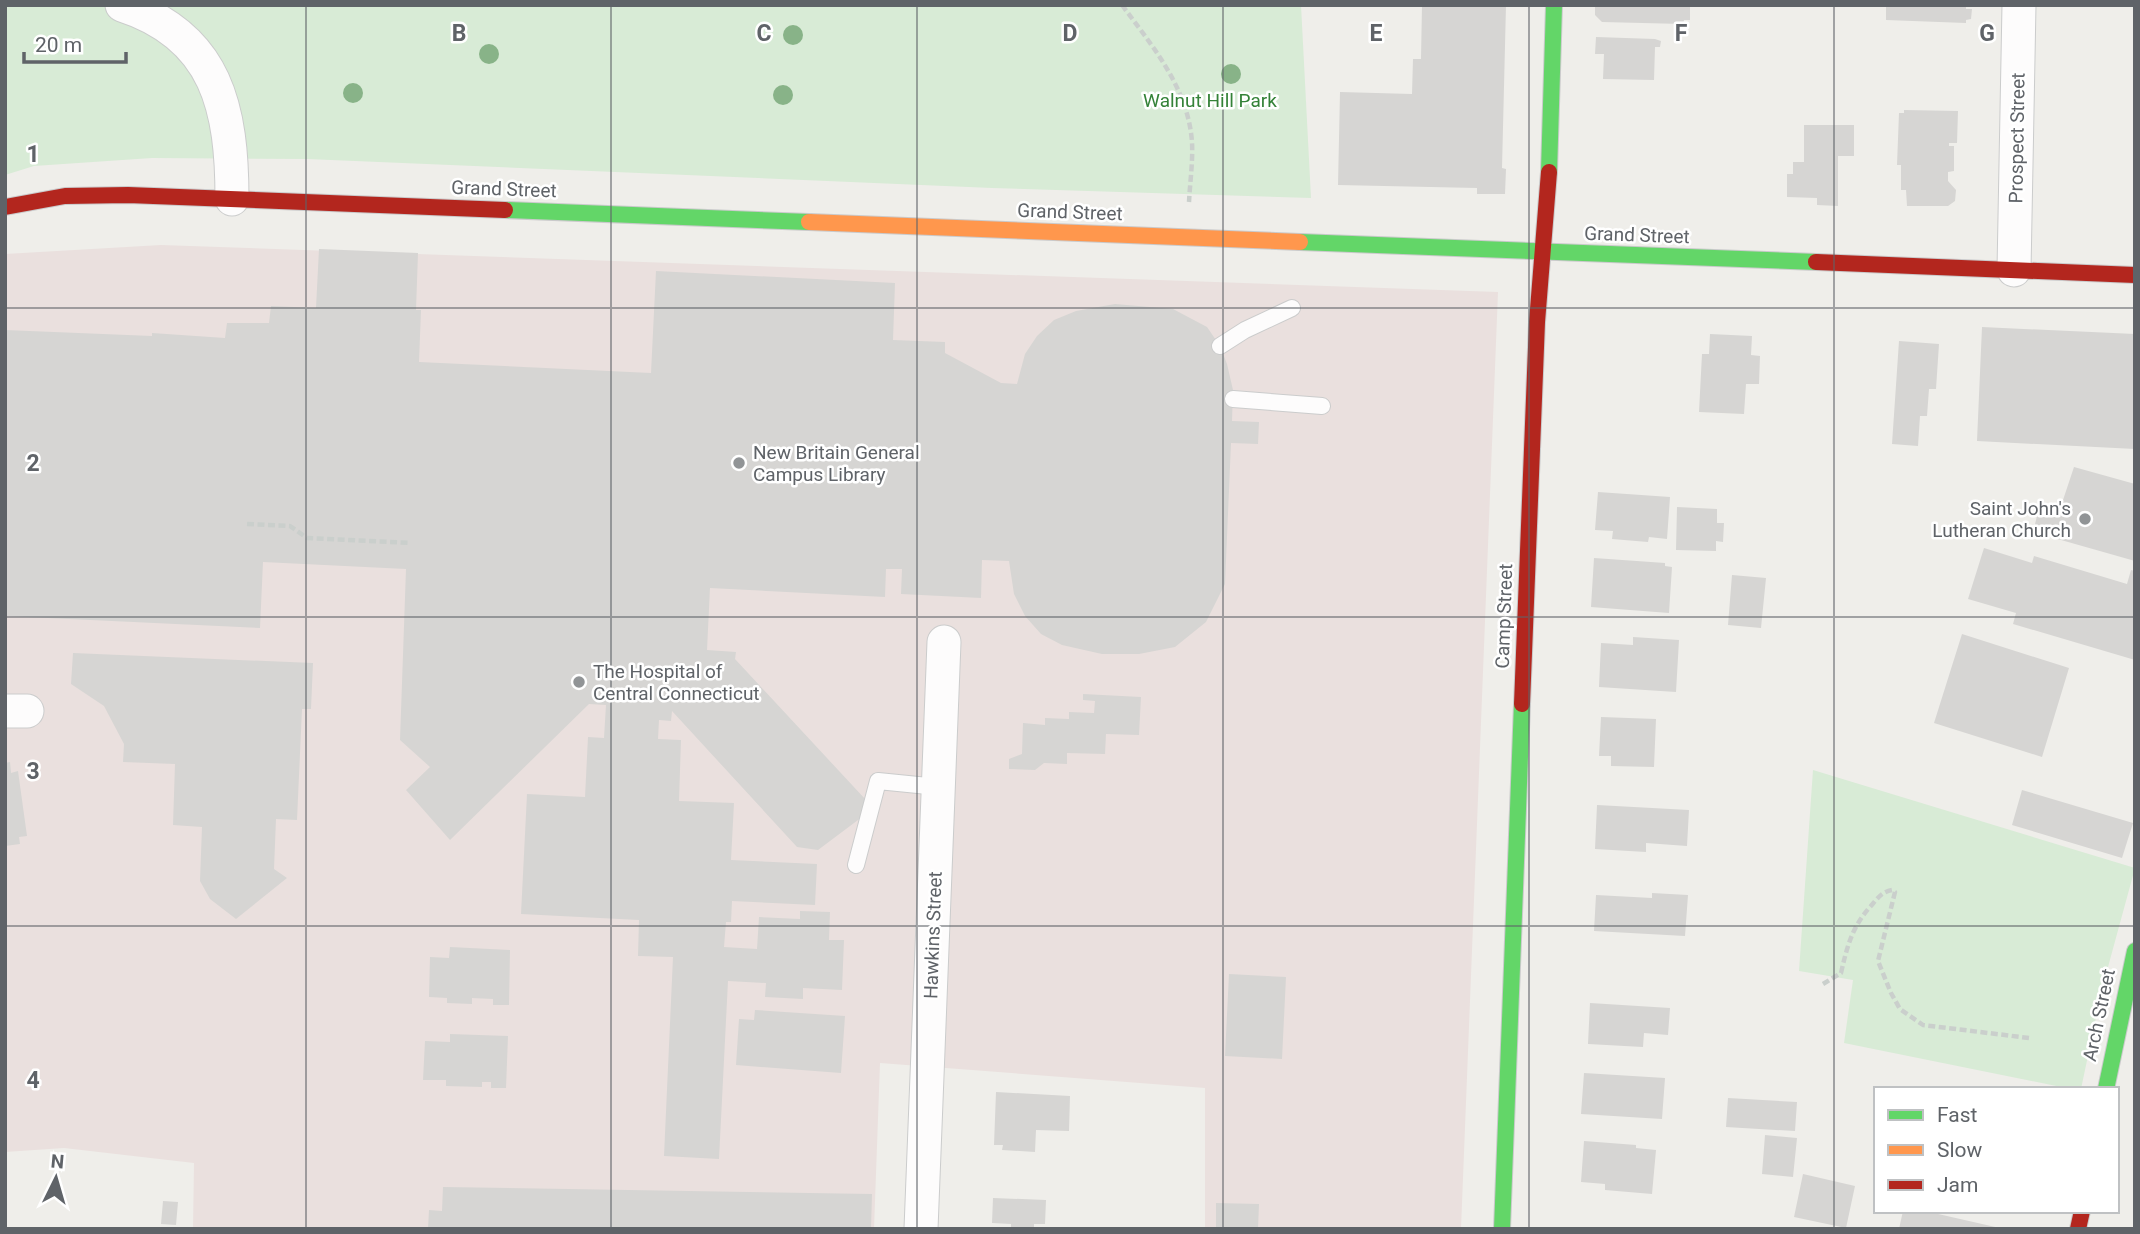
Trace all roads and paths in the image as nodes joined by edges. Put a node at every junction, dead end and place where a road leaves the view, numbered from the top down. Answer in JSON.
{"nodes":[{"id":1,"x":122,"y":5,"type":"edge"},
{"id":2,"x":1122,"y":5,"type":"edge"},
{"id":3,"x":1554,"y":5,"type":"edge"},
{"id":4,"x":2019,"y":5,"type":"edge"},
{"id":5,"x":1191,"y":167,"type":"dead end"},
{"id":6,"x":232,"y":199,"type":"junction"},
{"id":7,"x":5,"y":207,"type":"edge"},
{"id":8,"x":1544,"y":252,"type":"junction"},
{"id":9,"x":2014,"y":270,"type":"junction"},
{"id":10,"x":2135,"y":275,"type":"edge"},
{"id":11,"x":1292,"y":308,"type":"dead end"},
{"id":12,"x":1220,"y":346,"type":"dead end"},
{"id":13,"x":1233,"y":399,"type":"dead end"},
{"id":14,"x":1322,"y":405,"type":"dead end"},
{"id":15,"x":247,"y":524,"type":"dead end"},
{"id":16,"x":411,"y":543,"type":"dead end"},
{"id":17,"x":944,"y":642,"type":"dead end"},
{"id":18,"x":938,"y":787,"type":"junction"},
{"id":19,"x":856,"y":865,"type":"dead end"},
{"id":20,"x":2135,"y":951,"type":"edge"},
{"id":21,"x":1823,"y":984,"type":"dead end"},
{"id":22,"x":2029,"y":1038,"type":"dead end"},
{"id":23,"x":2106,"y":1087,"type":"edge"},
{"id":24,"x":921,"y":1229,"type":"edge"},
{"id":25,"x":1502,"y":1229,"type":"edge"}],
"edges":[{"from":1,"to":6,"type":"street"},
{"from":2,"to":5,"type":"path"},
{"from":3,"to":8,"type":"street","name":"Camp Street"},
{"from":4,"to":9,"type":"street","name":"Prospect Street"},
{"from":6,"to":7,"type":"street","name":"Grand Street"},
{"from":6,"to":8,"type":"street","name":"Grand Street"},
{"from":8,"to":9,"type":"street","name":"Grand Street"},
{"from":8,"to":25,"type":"street","name":"Camp Street"},
{"from":9,"to":10,"type":"street","name":"Grand Street"},
{"from":11,"to":12,"type":"lane"},
{"from":13,"to":14,"type":"lane"},
{"from":15,"to":16,"type":"path"},
{"from":17,"to":18,"type":"street","name":"Hawkins Street"},
{"from":18,"to":19,"type":"lane"},
{"from":18,"to":24,"type":"street","name":"Hawkins Street"},
{"from":20,"to":23,"type":"street","name":"Arch Street"},
{"from":21,"to":22,"type":"path"}]}
